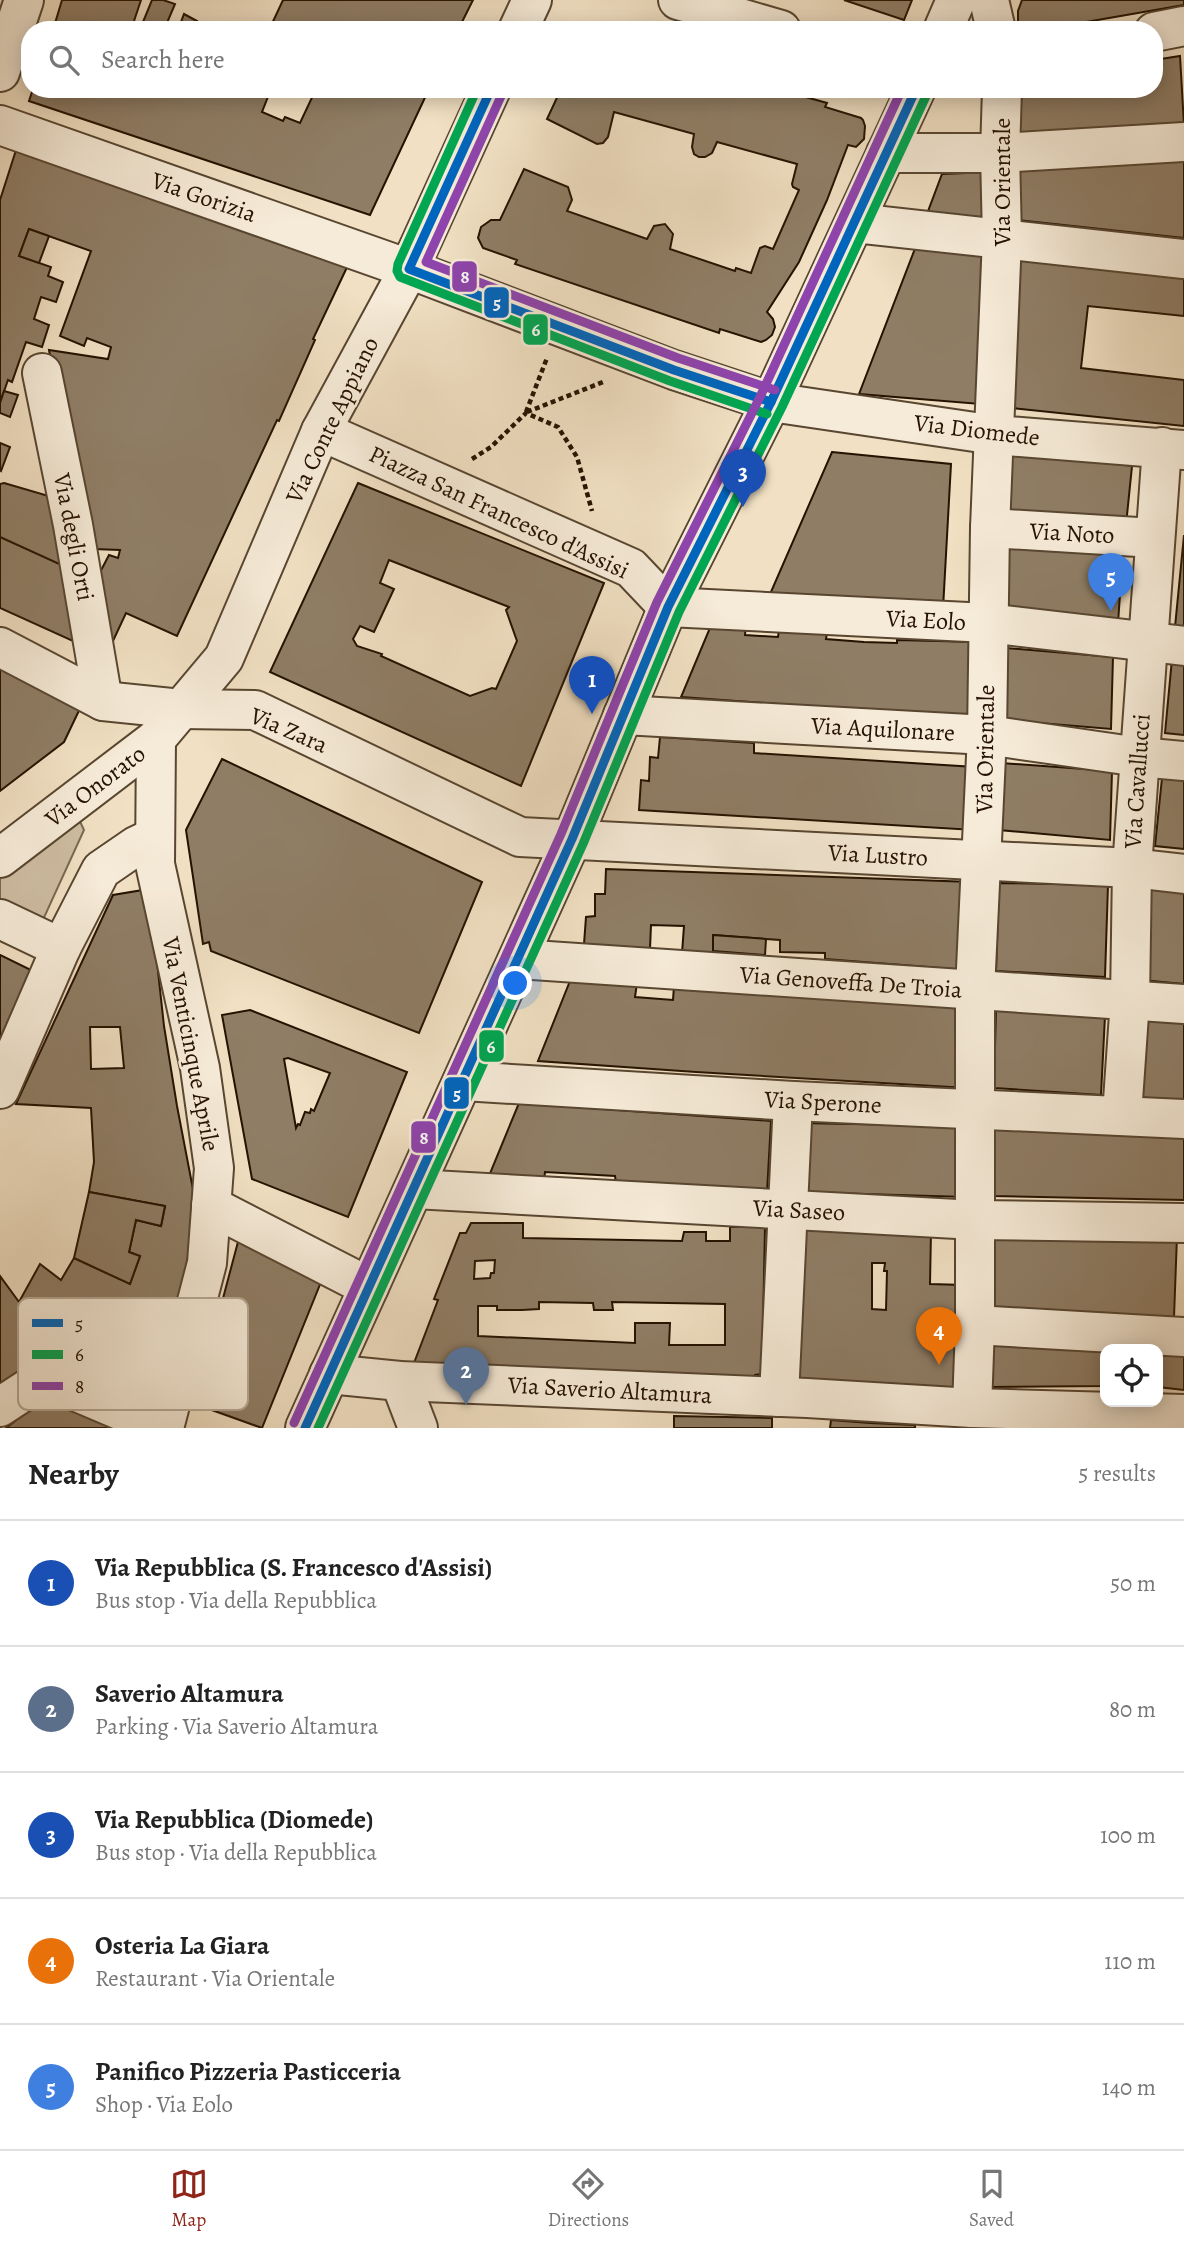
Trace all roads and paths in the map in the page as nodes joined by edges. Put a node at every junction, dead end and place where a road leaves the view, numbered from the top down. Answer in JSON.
{"nodes":[{"id":1,"x":24,"y":0,"type":"edge"},
{"id":2,"x":532,"y":0,"type":"edge"},
{"id":3,"x":678,"y":0,"type":"edge"},
{"id":4,"x":956,"y":0,"type":"edge"},
{"id":5,"x":989,"y":0,"type":"edge"},
{"id":6,"x":522,"y":21,"type":"edge"},
{"id":7,"x":749,"y":21,"type":"edge"},
{"id":8,"x":947,"y":21,"type":"edge"},
{"id":9,"x":994,"y":21,"type":"edge"},
{"id":10,"x":1184,"y":26,"type":"edge"},
{"id":11,"x":1163,"y":30,"type":"edge"},
{"id":12,"x":0,"y":72,"type":"edge"},
{"id":13,"x":487,"y":98,"type":"edge"},
{"id":14,"x":912,"y":98,"type":"edge"},
{"id":15,"x":1002,"y":98,"type":"edge"},
{"id":16,"x":0,"y":125,"type":"edge"},
{"id":17,"x":1184,"y":142,"type":"edge"},
{"id":18,"x":886,"y":153,"type":"junction"},
{"id":19,"x":1000,"y":153,"type":"junction"},
{"id":20,"x":855,"y":223,"type":"junction"},
{"id":21,"x":1002,"y":238,"type":"junction"},
{"id":22,"x":1184,"y":258,"type":"edge"},
{"id":23,"x":409,"y":269,"type":"junction"},
{"id":24,"x":537,"y":317,"type":"junction"},
{"id":25,"x":42,"y":373,"type":"dead end"},
{"id":26,"x":607,"y":380,"type":"dead end"},
{"id":27,"x":771,"y":402,"type":"junction"},
{"id":28,"x":526,"y":413,"type":"junction"},
{"id":29,"x":321,"y":431,"type":"junction"},
{"id":30,"x":995,"y":435,"type":"junction"},
{"id":31,"x":1173,"y":449,"type":"edge"},
{"id":32,"x":422,"y":475,"type":"junction"},
{"id":33,"x":990,"y":528,"type":"junction"},
{"id":34,"x":1154,"y":538,"type":"junction"},
{"id":35,"x":602,"y":554,"type":"junction"},
{"id":36,"x":668,"y":607,"type":"junction"},
{"id":37,"x":988,"y":623,"type":"junction"},
{"id":38,"x":1166,"y":644,"type":"edge"},
{"id":39,"x":0,"y":647,"type":"edge"},
{"id":40,"x":103,"y":701,"type":"junction"},
{"id":41,"x":181,"y":709,"type":"junction"},
{"id":42,"x":623,"y":715,"type":"junction"},
{"id":43,"x":987,"y":735,"type":"junction"},
{"id":44,"x":156,"y":739,"type":"junction"},
{"id":45,"x":1139,"y":757,"type":"junction"},
{"id":46,"x":1184,"y":761,"type":"edge"},
{"id":47,"x":155,"y":837,"type":"junction"},
{"id":48,"x":572,"y":839,"type":"junction"},
{"id":49,"x":0,"y":858,"type":"edge"},
{"id":50,"x":982,"y":861,"type":"junction"},
{"id":51,"x":1132,"y":868,"type":"junction"},
{"id":52,"x":1184,"y":874,"type":"edge"},
{"id":53,"x":0,"y":919,"type":"edge"},
{"id":54,"x":61,"y":948,"type":"junction"},
{"id":55,"x":518,"y":959,"type":"junction"},
{"id":56,"x":975,"y":990,"type":"junction"},
{"id":57,"x":1130,"y":1000,"type":"junction"},
{"id":58,"x":1184,"y":1004,"type":"edge"},
{"id":59,"x":463,"y":1081,"type":"junction"},
{"id":60,"x":0,"y":1088,"type":"edge"},
{"id":61,"x":793,"y":1101,"type":"junction"},
{"id":62,"x":975,"y":1108,"type":"junction"},
{"id":63,"x":1122,"y":1115,"type":"junction"},
{"id":64,"x":1184,"y":1119,"type":"edge"},
{"id":65,"x":414,"y":1189,"type":"junction"},
{"id":66,"x":211,"y":1206,"type":"junction"},
{"id":67,"x":789,"y":1210,"type":"junction"},
{"id":68,"x":975,"y":1220,"type":"junction"},
{"id":69,"x":1184,"y":1223,"type":"edge"},
{"id":70,"x":369,"y":1287,"type":"junction"},
{"id":71,"x":198,"y":1298,"type":"edge"},
{"id":72,"x":975,"y":1325,"type":"junction"},
{"id":73,"x":1184,"y":1337,"type":"edge"},
{"id":74,"x":330,"y":1374,"type":"junction"},
{"id":75,"x":400,"y":1381,"type":"junction"},
{"id":76,"x":18,"y":1395,"type":"edge"},
{"id":77,"x":0,"y":1407,"type":"edge"},
{"id":78,"x":796,"y":1408,"type":"edge"},
{"id":79,"x":972,"y":1408,"type":"junction"},
{"id":80,"x":120,"y":1410,"type":"edge"},
{"id":81,"x":168,"y":1410,"type":"edge"},
{"id":82,"x":1184,"y":1414,"type":"edge"},
{"id":83,"x":928,"y":1417,"type":"edge"},
{"id":84,"x":163,"y":1428,"type":"edge"},
{"id":85,"x":306,"y":1428,"type":"edge"},
{"id":86,"x":418,"y":1428,"type":"edge"}],
"edges":[{"from":1,"to":12,"type":"street"},
{"from":2,"to":6,"type":"street"},
{"from":3,"to":7,"type":"street"},
{"from":4,"to":8,"type":"street"},
{"from":5,"to":9,"type":"street"},
{"from":10,"to":11,"type":"street"},
{"from":13,"to":23,"type":"street","name":"Via Conte Appiano"},
{"from":14,"to":18,"type":"street"},
{"from":15,"to":19,"type":"street","name":"Via Orientale"},
{"from":16,"to":23,"type":"street","name":"Via Gorizia"},
{"from":17,"to":19,"type":"street"},
{"from":18,"to":19,"type":"street"},
{"from":18,"to":20,"type":"street"},
{"from":19,"to":21,"type":"street","name":"Via Orientale"},
{"from":20,"to":21,"type":"street"},
{"from":20,"to":27,"type":"street"},
{"from":21,"to":22,"type":"street"},
{"from":21,"to":30,"type":"street","name":"Via Orientale"},
{"from":23,"to":24,"type":"street"},
{"from":23,"to":29,"type":"street","name":"Via Conte Appiano"},
{"from":24,"to":27,"type":"street"},
{"from":24,"to":28,"type":"path"},
{"from":25,"to":40,"type":"street","name":"Via degli Orti"},
{"from":26,"to":28,"type":"path"},
{"from":27,"to":30,"type":"street","name":"Via Diomede"},
{"from":27,"to":36,"type":"street"},
{"from":28,"to":32,"type":"path"},
{"from":28,"to":35,"type":"path"},
{"from":29,"to":32,"type":"street","name":"Piazza San Francesco d'Assisi"},
{"from":29,"to":41,"type":"street","name":"Via Conte Appiano"},
{"from":30,"to":31,"type":"street","name":"Via Diomede"},
{"from":30,"to":33,"type":"street","name":"Via Orientale"},
{"from":31,"to":34,"type":"street","name":"Via Cavallucci"},
{"from":32,"to":35,"type":"street","name":"Piazza San Francesco d'Assisi"},
{"from":33,"to":34,"type":"street","name":"Via Noto"},
{"from":33,"to":37,"type":"street","name":"Via Orientale"},
{"from":34,"to":38,"type":"street","name":"Via Cavallucci"},
{"from":35,"to":36,"type":"street","name":"Piazza San Francesco d'Assisi"},
{"from":36,"to":37,"type":"street","name":"Via Eolo"},
{"from":36,"to":42,"type":"street"},
{"from":37,"to":38,"type":"street","name":"Via Eolo"},
{"from":37,"to":43,"type":"street","name":"Via Orientale"},
{"from":38,"to":45,"type":"street","name":"Via Cavallucci"},
{"from":39,"to":40,"type":"street","name":"Via Zara"},
{"from":40,"to":41,"type":"street","name":"Via Zara"},
{"from":41,"to":44,"type":"street","name":"Via Conte Appiano"},
{"from":41,"to":48,"type":"street","name":"Via Zara"},
{"from":42,"to":43,"type":"street","name":"Via Aquilonare"},
{"from":42,"to":48,"type":"street"},
{"from":43,"to":45,"type":"street","name":"Via Aquilonare"},
{"from":43,"to":50,"type":"street","name":"Via Orientale"},
{"from":44,"to":47,"type":"street","name":"Via Venticinque Aprile"},
{"from":44,"to":49,"type":"street","name":"Via Onorato"},
{"from":45,"to":46,"type":"street","name":"Via Aquilonare"},
{"from":45,"to":51,"type":"street","name":"Via Cavallucci"},
{"from":47,"to":54,"type":"street"},
{"from":47,"to":66,"type":"street","name":"Via Venticinque Aprile"},
{"from":48,"to":50,"type":"street","name":"Via Lustro"},
{"from":48,"to":55,"type":"street"},
{"from":50,"to":51,"type":"street","name":"Via Lustro"},
{"from":50,"to":56,"type":"street","name":"Via Orientale"},
{"from":51,"to":52,"type":"street","name":"Via Lustro"},
{"from":51,"to":57,"type":"street","name":"Via Cavallucci"},
{"from":53,"to":54,"type":"street"},
{"from":54,"to":60,"type":"street"},
{"from":55,"to":56,"type":"street","name":"Via Genoveffa De Troia"},
{"from":55,"to":59,"type":"street"},
{"from":56,"to":57,"type":"street","name":"Via Genoveffa De Troia"},
{"from":56,"to":62,"type":"street","name":"Via Orientale"},
{"from":57,"to":58,"type":"street","name":"Via Genoveffa De Troia"},
{"from":57,"to":63,"type":"street","name":"Via Cavallucci"},
{"from":59,"to":61,"type":"street","name":"Via Sperone"},
{"from":59,"to":65,"type":"street"},
{"from":61,"to":62,"type":"street","name":"Via Sperone"},
{"from":61,"to":67,"type":"street"},
{"from":62,"to":63,"type":"street","name":"Via Sperone"},
{"from":62,"to":68,"type":"street","name":"Via Orientale"},
{"from":63,"to":64,"type":"street","name":"Via Sperone"},
{"from":65,"to":67,"type":"street","name":"Via Saseo"},
{"from":65,"to":70,"type":"street"},
{"from":66,"to":70,"type":"street"},
{"from":66,"to":71,"type":"street","name":"Via Venticinque Aprile"},
{"from":67,"to":68,"type":"street","name":"Via Saseo"},
{"from":67,"to":78,"type":"street"},
{"from":68,"to":69,"type":"street","name":"Via Saseo"},
{"from":68,"to":72,"type":"street","name":"Via Orientale"},
{"from":70,"to":74,"type":"street"},
{"from":72,"to":73,"type":"street"},
{"from":72,"to":79,"type":"street","name":"Via Orientale"},
{"from":74,"to":75,"type":"street","name":"Via Saverio Altamura"},
{"from":74,"to":85,"type":"street"},
{"from":75,"to":78,"type":"street","name":"Via Saverio Altamura"},
{"from":75,"to":86,"type":"street"},
{"from":76,"to":77,"type":"street"},
{"from":78,"to":83,"type":"street","name":"Via Saverio Altamura"},
{"from":79,"to":82,"type":"street","name":"Via Saverio Altamura"},
{"from":79,"to":83,"type":"street","name":"Via Saverio Altamura"},
{"from":80,"to":84,"type":"street"},
{"from":81,"to":84,"type":"street","name":"Via Venticinque Aprile"}]}
